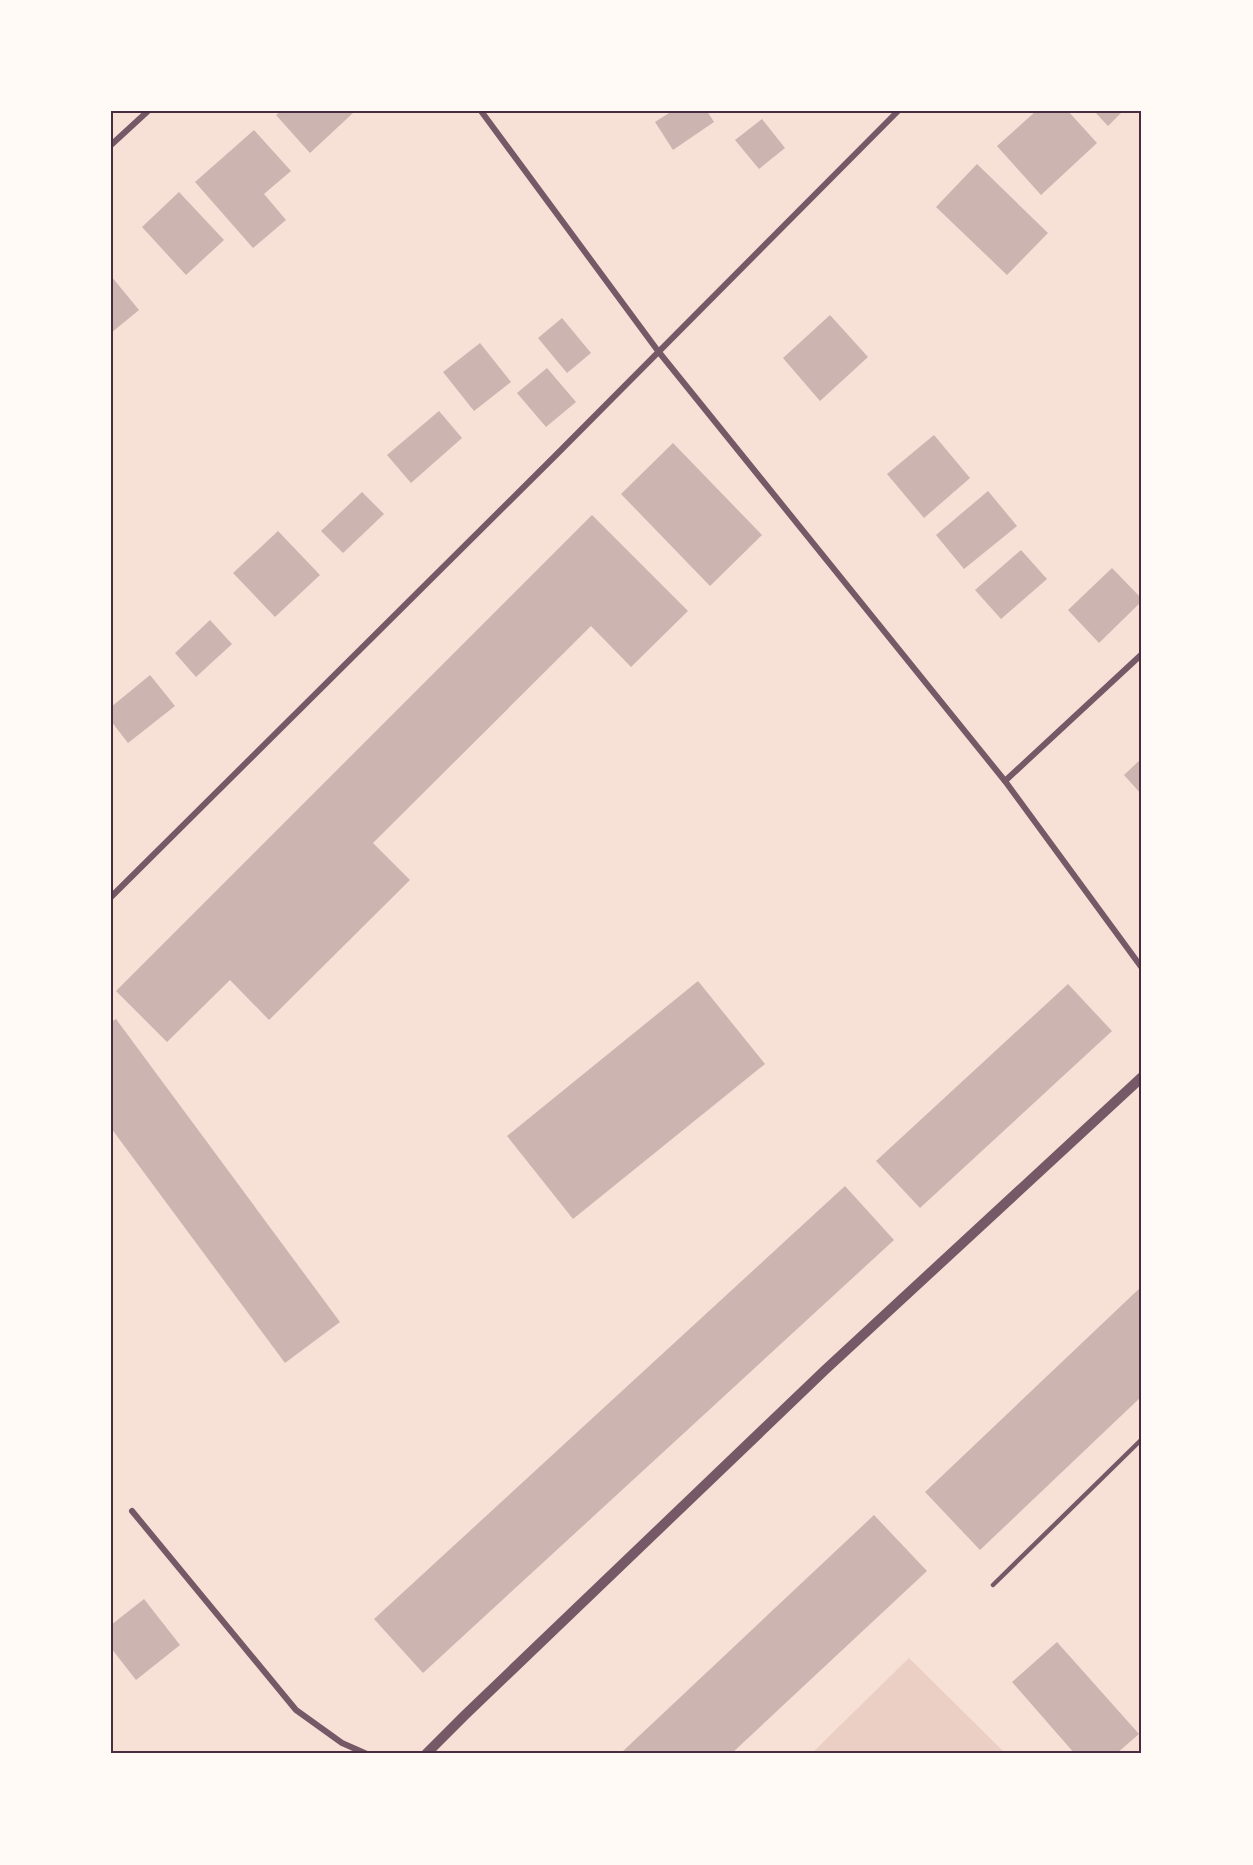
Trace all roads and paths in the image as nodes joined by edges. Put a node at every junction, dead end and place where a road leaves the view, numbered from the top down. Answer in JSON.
{"nodes":[{"id":1,"x":148,"y":111,"type":"edge"},
{"id":2,"x":481,"y":111,"type":"edge"},
{"id":3,"x":898,"y":111,"type":"edge"},
{"id":4,"x":111,"y":145,"type":"edge"},
{"id":5,"x":658,"y":351,"type":"junction"},
{"id":6,"x":1142,"y":654,"type":"edge"},
{"id":7,"x":1005,"y":781,"type":"junction"},
{"id":8,"x":111,"y":897,"type":"edge"},
{"id":9,"x":1142,"y":968,"type":"edge"},
{"id":10,"x":1142,"y":1077,"type":"edge"},
{"id":11,"x":1142,"y":1439,"type":"edge"},
{"id":12,"x":132,"y":1511,"type":"dead end"},
{"id":13,"x":993,"y":1585,"type":"dead end"},
{"id":14,"x":367,"y":1754,"type":"edge"},
{"id":15,"x":426,"y":1754,"type":"edge"}],
"edges":[{"from":1,"to":4,"type":"street"},
{"from":2,"to":5,"type":"street"},
{"from":3,"to":5,"type":"street"},
{"from":5,"to":7,"type":"street"},
{"from":5,"to":8,"type":"street"},
{"from":6,"to":7,"type":"street"},
{"from":7,"to":9,"type":"street"},
{"from":10,"to":15,"type":"street"},
{"from":11,"to":13,"type":"lane"},
{"from":12,"to":14,"type":"street"}]}
